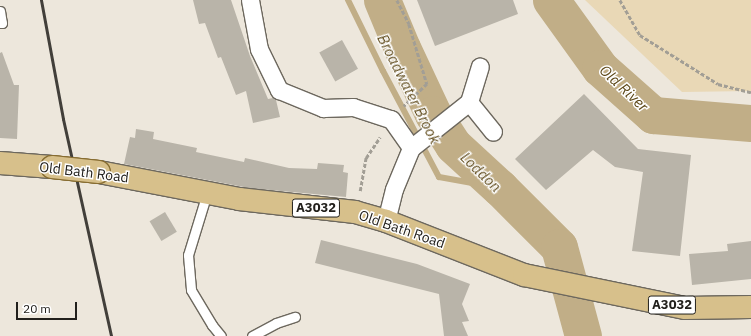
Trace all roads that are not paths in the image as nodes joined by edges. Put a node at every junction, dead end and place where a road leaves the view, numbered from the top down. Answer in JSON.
{"nodes":[{"id":1,"x":250,"y":0,"type":"edge"},
{"id":2,"x":0,"y":11,"type":"edge"},
{"id":3,"x":0,"y":23,"type":"edge"},
{"id":4,"x":480,"y":67,"type":"dead end"},
{"id":5,"x":463,"y":106,"type":"junction"},
{"id":6,"x":492,"y":132,"type":"dead end"},
{"id":7,"x":414,"y":146,"type":"junction"},
{"id":8,"x":0,"y":163,"type":"edge"},
{"id":9,"x":208,"y":192,"type":"junction"},
{"id":10,"x":386,"y":221,"type":"junction"},
{"id":11,"x":751,"y":307,"type":"edge"},
{"id":12,"x":295,"y":317,"type":"dead end"},
{"id":13,"x":221,"y":336,"type":"edge"},
{"id":14,"x":252,"y":336,"type":"edge"}],
"edges":[{"from":1,"to":7,"type":"street"},
{"from":2,"to":3,"type":"lane"},
{"from":4,"to":5,"type":"street"},
{"from":5,"to":6,"type":"street"},
{"from":5,"to":7,"type":"street"},
{"from":7,"to":10,"type":"street"},
{"from":8,"to":9,"type":"main road","name":"Old Bath Road","number":"A3032","bridge":true},
{"from":9,"to":10,"type":"main road","name":"Old Bath Road","number":"A3032"},
{"from":9,"to":13,"type":"lane"},
{"from":10,"to":11,"type":"main road","name":"Old Bath Road","number":"A3032"},
{"from":12,"to":14,"type":"lane"}]}
